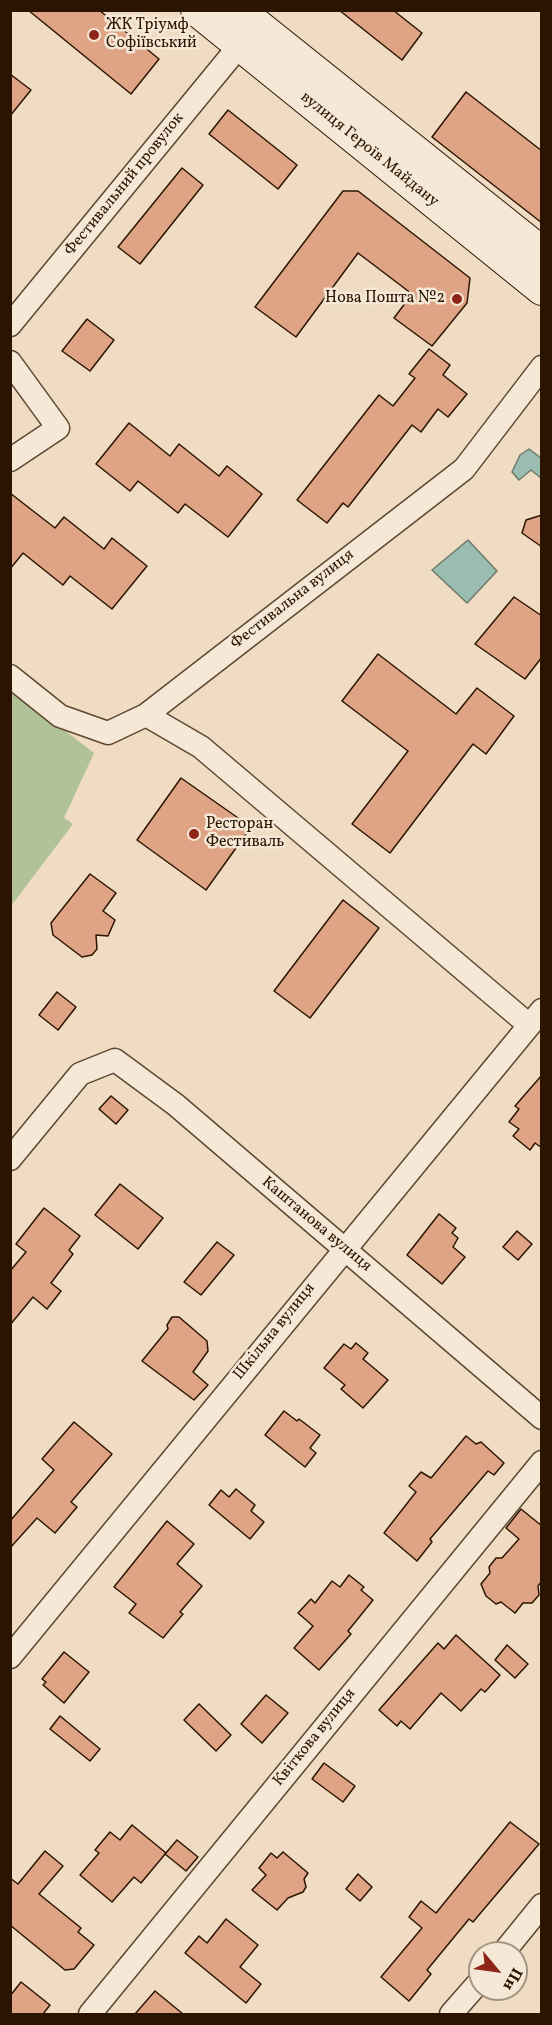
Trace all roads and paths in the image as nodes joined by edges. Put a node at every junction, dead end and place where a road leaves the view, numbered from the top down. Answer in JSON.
{"nodes":[{"id":1,"x":197,"y":10,"type":"edge"},
{"id":2,"x":238,"y":10,"type":"edge"},
{"id":3,"x":240,"y":45,"type":"junction"},
{"id":4,"x":542,"y":253,"type":"edge"},
{"id":5,"x":542,"y":289,"type":"edge"},
{"id":6,"x":10,"y":325,"type":"edge"},
{"id":7,"x":10,"y":362,"type":"edge"},
{"id":8,"x":542,"y":367,"type":"edge"},
{"id":9,"x":10,"y":460,"type":"edge"},
{"id":10,"x":10,"y":676,"type":"edge"},
{"id":11,"x":146,"y":715,"type":"junction"},
{"id":12,"x":535,"y":1018,"type":"edge"},
{"id":13,"x":10,"y":1159,"type":"edge"},
{"id":14,"x":344,"y":1248,"type":"junction"},
{"id":15,"x":542,"y":1418,"type":"edge"},
{"id":16,"x":542,"y":1462,"type":"edge"},
{"id":17,"x":10,"y":1657,"type":"edge"},
{"id":18,"x":542,"y":1905,"type":"edge"},
{"id":19,"x":513,"y":1941,"type":"edge"},
{"id":20,"x":468,"y":1995,"type":"edge"},
{"id":21,"x":90,"y":2014,"type":"edge"},
{"id":22,"x":451,"y":2014,"type":"edge"}],
"edges":[{"from":1,"to":3,"type":"street","name":"вулиця Героїв Майдану"},
{"from":2,"to":4,"type":"street","name":"вулиця Героїв Майдану"},
{"from":3,"to":5,"type":"street","name":"вулиця Героїв Майдану"},
{"from":3,"to":6,"type":"street","name":"Фестивальний провулок"},
{"from":7,"to":9,"type":"street"},
{"from":8,"to":11,"type":"street","name":"Фестивальна вулиця"},
{"from":10,"to":11,"type":"street","name":"Фестивальна вулиця"},
{"from":11,"to":12,"type":"street"},
{"from":12,"to":14,"type":"street","name":"Шкільна вулиця"},
{"from":13,"to":14,"type":"street","name":"Каштанова вулиця"},
{"from":14,"to":15,"type":"street","name":"Каштанова вулиця"},
{"from":14,"to":17,"type":"street","name":"Шкільна вулиця"},
{"from":16,"to":21,"type":"street","name":"Квіткова вулиця"},
{"from":18,"to":19,"type":"street"},
{"from":20,"to":22,"type":"street"}]}
